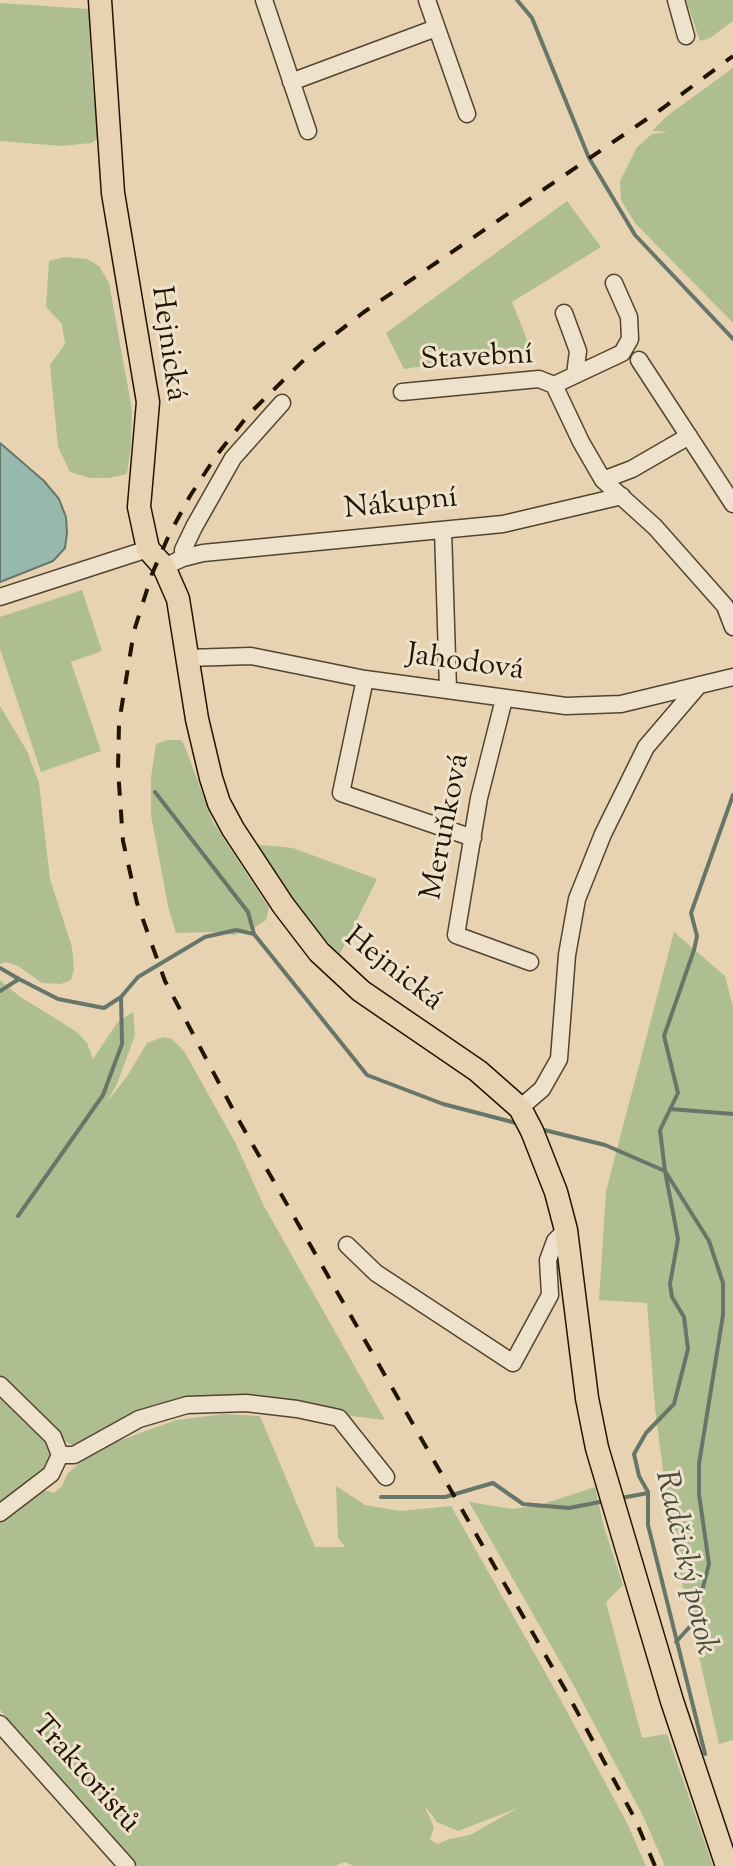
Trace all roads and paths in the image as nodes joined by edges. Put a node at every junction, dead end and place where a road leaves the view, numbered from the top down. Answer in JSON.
{"nodes":[{"id":1,"x":100,"y":0,"type":"edge"},
{"id":2,"x":264,"y":0,"type":"edge"},
{"id":3,"x":427,"y":0,"type":"edge"},
{"id":4,"x":676,"y":0,"type":"edge"},
{"id":5,"x":436,"y":28,"type":"junction"},
{"id":6,"x":686,"y":36,"type":"dead end"},
{"id":7,"x":291,"y":82,"type":"junction"},
{"id":8,"x":467,"y":114,"type":"dead end"},
{"id":9,"x":308,"y":131,"type":"dead end"},
{"id":10,"x":614,"y":283,"type":"dead end"},
{"id":11,"x":564,"y":313,"type":"dead end"},
{"id":12,"x":639,"y":360,"type":"dead end"},
{"id":13,"x":575,"y":375,"type":"junction"},
{"id":14,"x":554,"y":385,"type":"junction"},
{"id":15,"x":402,"y":392,"type":"dead end"},
{"id":16,"x":282,"y":403,"type":"dead end"},
{"id":17,"x":689,"y":436,"type":"junction"},
{"id":18,"x":603,"y":480,"type":"junction"},
{"id":19,"x":622,"y":496,"type":"junction"},
{"id":20,"x":733,"y":504,"type":"edge"},
{"id":21,"x":443,"y":530,"type":"junction"},
{"id":22,"x":148,"y":549,"type":"junction"},
{"id":23,"x":174,"y":563,"type":"junction"},
{"id":24,"x":0,"y":597,"type":"edge"},
{"id":25,"x":729,"y":601,"type":"edge"},
{"id":26,"x":733,"y":627,"type":"edge"},
{"id":27,"x":188,"y":658,"type":"junction"},
{"id":28,"x":733,"y":677,"type":"edge"},
{"id":29,"x":365,"y":679,"type":"junction"},
{"id":30,"x":699,"y":685,"type":"junction"},
{"id":31,"x":448,"y":689,"type":"junction"},
{"id":32,"x":504,"y":699,"type":"junction"},
{"id":33,"x":473,"y":838,"type":"junction"},
{"id":34,"x":530,"y":962,"type":"dead end"},
{"id":35,"x":520,"y":1108,"type":"junction"},
{"id":36,"x":566,"y":1230,"type":"junction"},
{"id":37,"x":347,"y":1245,"type":"dead end"},
{"id":38,"x":0,"y":1385,"type":"edge"},
{"id":39,"x":60,"y":1455,"type":"junction"},
{"id":40,"x":386,"y":1477,"type":"dead end"},
{"id":41,"x":0,"y":1513,"type":"edge"},
{"id":42,"x":0,"y":1724,"type":"edge"},
{"id":43,"x":127,"y":1866,"type":"edge"},
{"id":44,"x":727,"y":1866,"type":"edge"}],
"edges":[{"from":1,"to":22,"type":"main road","name":"Hejnická"},
{"from":2,"to":7,"type":"street"},
{"from":3,"to":5,"type":"street"},
{"from":4,"to":6,"type":"street"},
{"from":5,"to":7,"type":"street"},
{"from":5,"to":8,"type":"street"},
{"from":7,"to":9,"type":"street"},
{"from":10,"to":13,"type":"street","name":"Stavební"},
{"from":11,"to":13,"type":"street","name":"Stavební"},
{"from":12,"to":17,"type":"street"},
{"from":13,"to":14,"type":"street","name":"Stavební"},
{"from":14,"to":15,"type":"street","name":"Stavební"},
{"from":14,"to":18,"type":"street","name":"Stavební"},
{"from":16,"to":23,"type":"street"},
{"from":17,"to":18,"type":"street"},
{"from":17,"to":20,"type":"street"},
{"from":18,"to":19,"type":"street","name":"Stavební"},
{"from":19,"to":21,"type":"street","name":"Nákupní"},
{"from":19,"to":25,"type":"street","name":"Stavební"},
{"from":21,"to":23,"type":"street","name":"Nákupní"},
{"from":21,"to":31,"type":"street"},
{"from":22,"to":23,"type":"main road","name":"Hejnická"},
{"from":22,"to":24,"type":"street"},
{"from":23,"to":27,"type":"main road","name":"Hejnická"},
{"from":25,"to":26,"type":"street","name":"Stavební"},
{"from":27,"to":29,"type":"street","name":"Jahodová"},
{"from":27,"to":35,"type":"main road","name":"Hejnická"},
{"from":28,"to":30,"type":"street","name":"Jahodová"},
{"from":29,"to":31,"type":"street","name":"Jahodová"},
{"from":29,"to":33,"type":"street"},
{"from":30,"to":32,"type":"street","name":"Jahodová"},
{"from":30,"to":35,"type":"street"},
{"from":31,"to":32,"type":"street","name":"Jahodová"},
{"from":32,"to":33,"type":"street","name":"Meruňková"},
{"from":33,"to":34,"type":"street","name":"Meruňková"},
{"from":35,"to":36,"type":"main road","name":"Hejnická"},
{"from":36,"to":37,"type":"street"},
{"from":36,"to":44,"type":"main road","name":"Hejnická"},
{"from":38,"to":39,"type":"street"},
{"from":39,"to":40,"type":"street"},
{"from":39,"to":41,"type":"street"},
{"from":42,"to":43,"type":"street","name":"Traktoristů"}]}
